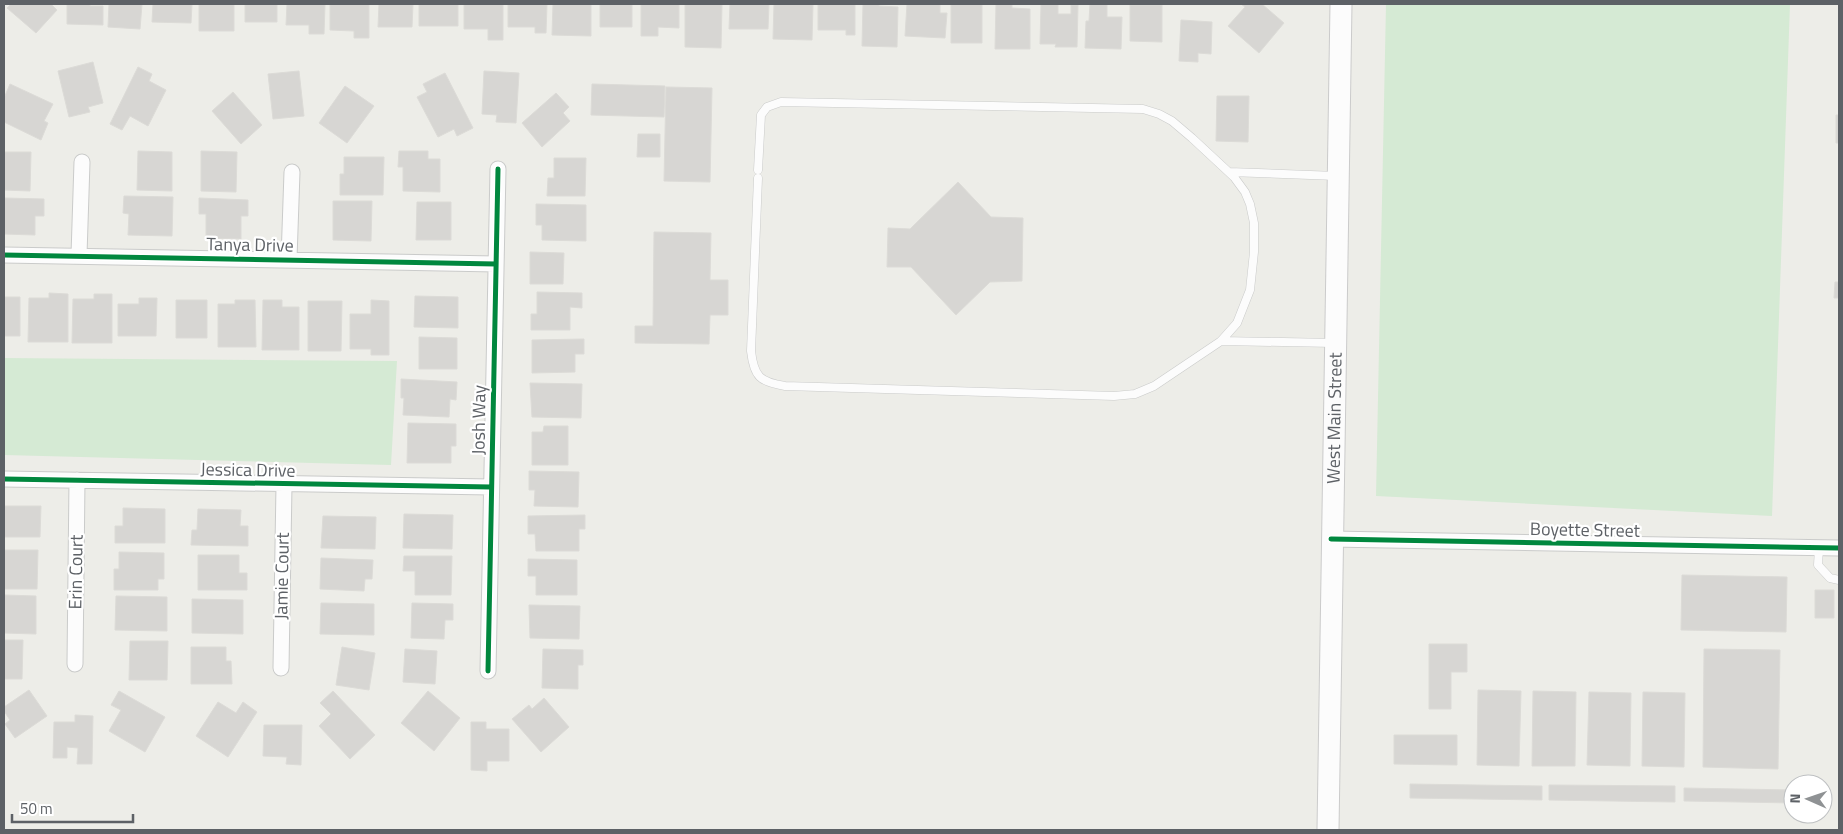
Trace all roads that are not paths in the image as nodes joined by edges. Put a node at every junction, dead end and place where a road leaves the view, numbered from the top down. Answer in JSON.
{"nodes":[{"id":1,"x":1341,"y":4,"type":"edge"},
{"id":2,"x":82,"y":162,"type":"dead end"},
{"id":3,"x":498,"y":170,"type":"dead end"},
{"id":4,"x":292,"y":172,"type":"dead end"},
{"id":5,"x":1229,"y":172,"type":"junction"},
{"id":6,"x":1337,"y":176,"type":"junction"},
{"id":7,"x":4,"y":255,"type":"edge"},
{"id":8,"x":79,"y":256,"type":"junction"},
{"id":9,"x":289,"y":259,"type":"junction"},
{"id":10,"x":496,"y":264,"type":"junction"},
{"id":11,"x":1221,"y":341,"type":"junction"},
{"id":12,"x":1334,"y":343,"type":"junction"},
{"id":13,"x":4,"y":479,"type":"edge"},
{"id":14,"x":77,"y":480,"type":"junction"},
{"id":15,"x":284,"y":484,"type":"junction"},
{"id":16,"x":491,"y":487,"type":"junction"},
{"id":17,"x":1331,"y":539,"type":"junction"},
{"id":18,"x":1818,"y":548,"type":"junction"},
{"id":19,"x":1839,"y":548,"type":"edge"},
{"id":20,"x":1839,"y":580,"type":"edge"},
{"id":21,"x":75,"y":664,"type":"dead end"},
{"id":22,"x":281,"y":668,"type":"dead end"},
{"id":23,"x":488,"y":671,"type":"dead end"},
{"id":24,"x":1328,"y":830,"type":"edge"}],
"edges":[{"from":1,"to":6,"type":"main road","name":"West Main Street"},
{"from":2,"to":8,"type":"street"},
{"from":3,"to":10,"type":"street","name":"Josh Way"},
{"from":4,"to":9,"type":"street"},
{"from":5,"to":6,"type":"lane"},
{"from":5,"to":11,"type":"lane"},
{"from":5,"to":11,"type":"lane"},
{"from":6,"to":12,"type":"main road","name":"West Main Street"},
{"from":7,"to":8,"type":"street","name":"Tanya Drive"},
{"from":8,"to":9,"type":"street","name":"Tanya Drive"},
{"from":9,"to":10,"type":"street","name":"Tanya Drive"},
{"from":10,"to":16,"type":"street","name":"Josh Way"},
{"from":11,"to":12,"type":"lane"},
{"from":12,"to":17,"type":"main road","name":"West Main Street"},
{"from":13,"to":14,"type":"street","name":"Jessica Drive"},
{"from":14,"to":15,"type":"street","name":"Jessica Drive"},
{"from":14,"to":21,"type":"street","name":"Erin Court"},
{"from":15,"to":16,"type":"street","name":"Jessica Drive"},
{"from":15,"to":22,"type":"street","name":"Jamie Court"},
{"from":16,"to":23,"type":"street","name":"Josh Way"},
{"from":17,"to":18,"type":"street","name":"Boyette Street"},
{"from":17,"to":24,"type":"main road","name":"West Main Street"},
{"from":18,"to":19,"type":"street","name":"Boyette Street"},
{"from":18,"to":20,"type":"lane"}]}
